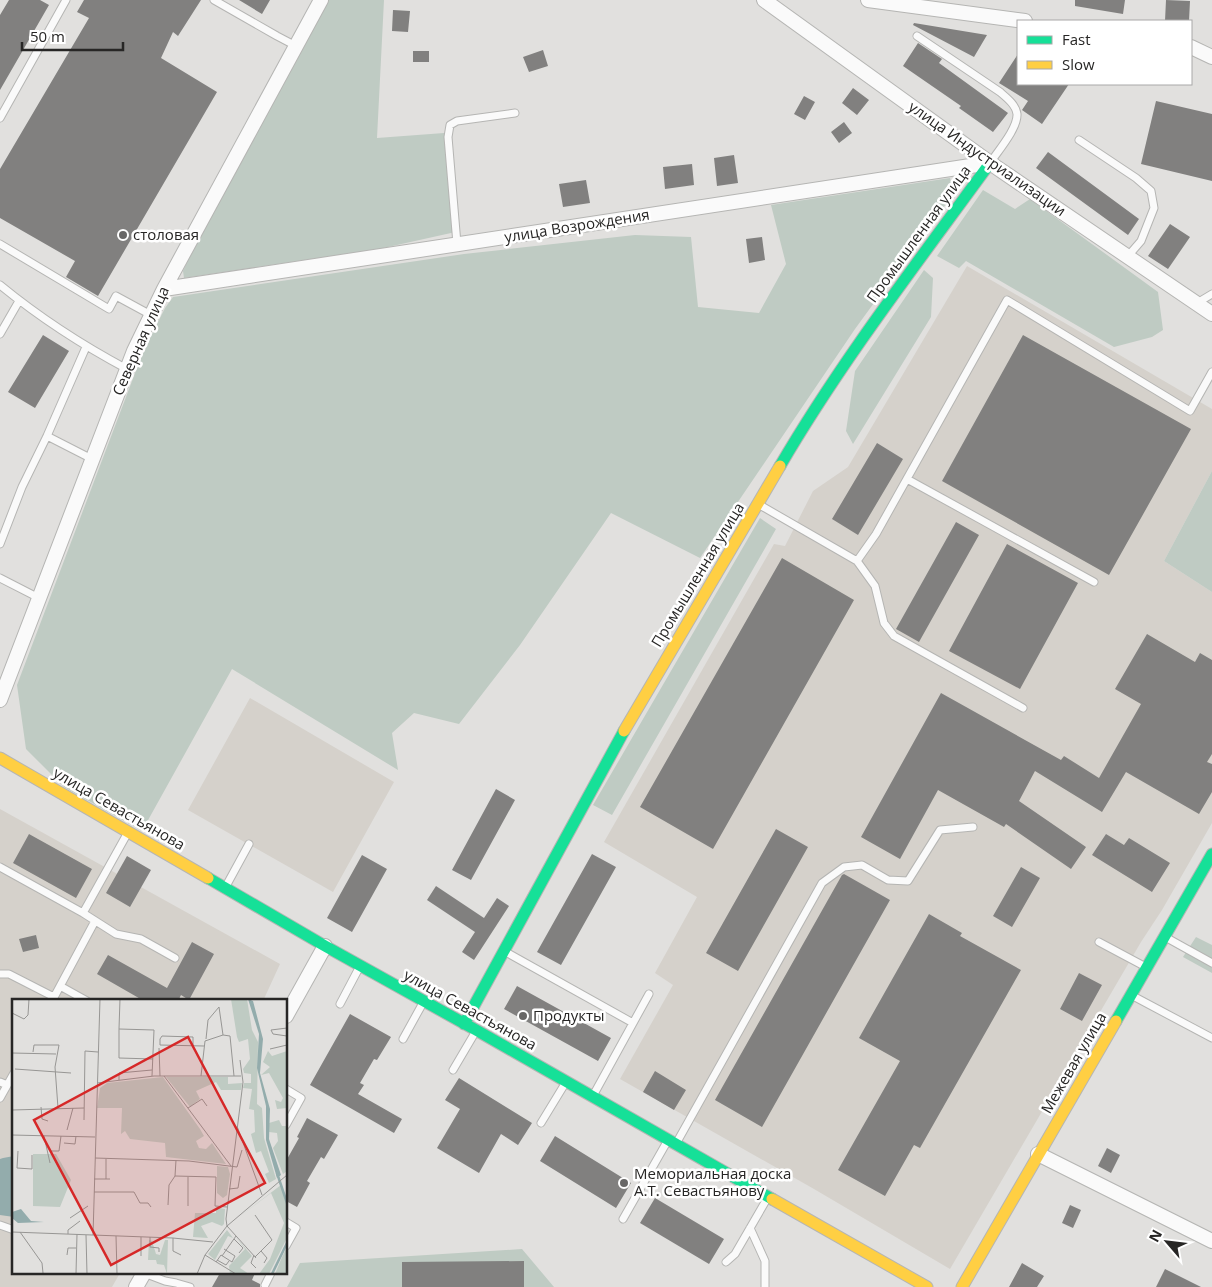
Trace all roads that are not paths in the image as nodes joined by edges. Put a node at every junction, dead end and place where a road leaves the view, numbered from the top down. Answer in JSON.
{"nodes":[{"id":1,"x":66,"y":0,"type":"edge"},
{"id":2,"x":214,"y":0,"type":"edge"},
{"id":3,"x":321,"y":0,"type":"edge"},
{"id":4,"x":764,"y":0,"type":"edge"},
{"id":5,"x":868,"y":0,"type":"edge"},
{"id":6,"x":1018,"y":20,"type":"edge"},
{"id":7,"x":917,"y":36,"type":"dead end"},
{"id":8,"x":296,"y":46,"type":"junction"},
{"id":9,"x":1192,"y":47,"type":"edge"},
{"id":10,"x":1212,"y":57,"type":"edge"},
{"id":11,"x":515,"y":113,"type":"dead end"},
{"id":12,"x":0,"y":118,"type":"edge"},
{"id":13,"x":1079,"y":140,"type":"dead end"},
{"id":14,"x":990,"y":162,"type":"junction"},
{"id":15,"x":0,"y":244,"type":"edge"},
{"id":16,"x":457,"y":244,"type":"junction"},
{"id":17,"x":1128,"y":256,"type":"junction"},
{"id":18,"x":0,"y":285,"type":"edge"},
{"id":19,"x":164,"y":289,"type":"junction"},
{"id":20,"x":1212,"y":294,"type":"edge"},
{"id":21,"x":19,"y":301,"type":"junction"},
{"id":22,"x":1197,"y":303,"type":"junction"},
{"id":23,"x":1212,"y":314,"type":"edge"},
{"id":24,"x":151,"y":315,"type":"junction"},
{"id":25,"x":0,"y":334,"type":"edge"},
{"id":26,"x":86,"y":347,"type":"junction"},
{"id":27,"x":127,"y":370,"type":"junction"},
{"id":28,"x":1212,"y":372,"type":"edge"},
{"id":29,"x":47,"y":436,"type":"junction"},
{"id":30,"x":92,"y":459,"type":"junction"},
{"id":31,"x":907,"y":479,"type":"junction"},
{"id":32,"x":758,"y":504,"type":"junction"},
{"id":33,"x":0,"y":544,"type":"edge"},
{"id":34,"x":857,"y":560,"type":"junction"},
{"id":35,"x":0,"y":578,"type":"edge"},
{"id":36,"x":1094,"y":582,"type":"dead end"},
{"id":37,"x":39,"y":598,"type":"junction"},
{"id":38,"x":0,"y":700,"type":"edge"},
{"id":39,"x":1023,"y":708,"type":"dead end"},
{"id":40,"x":0,"y":758,"type":"edge"},
{"id":41,"x":972,"y":827,"type":"dead end"},
{"id":42,"x":128,"y":832,"type":"junction"},
{"id":43,"x":249,"y":844,"type":"dead end"},
{"id":44,"x":1212,"y":854,"type":"edge"},
{"id":45,"x":0,"y":867,"type":"edge"},
{"id":46,"x":225,"y":888,"type":"junction"},
{"id":47,"x":83,"y":913,"type":"junction"},
{"id":48,"x":95,"y":921,"type":"junction"},
{"id":49,"x":1164,"y":937,"type":"junction"},
{"id":50,"x":1099,"y":942,"type":"dead end"},
{"id":51,"x":325,"y":946,"type":"junction"},
{"id":52,"x":504,"y":951,"type":"junction"},
{"id":53,"x":175,"y":958,"type":"dead end"},
{"id":54,"x":1212,"y":963,"type":"edge"},
{"id":55,"x":360,"y":966,"type":"junction"},
{"id":56,"x":1146,"y":968,"type":"junction"},
{"id":57,"x":0,"y":974,"type":"edge"},
{"id":58,"x":60,"y":986,"type":"junction"},
{"id":59,"x":649,"y":994,"type":"dead end"},
{"id":60,"x":1131,"y":994,"type":"junction"},
{"id":61,"x":53,"y":999,"type":"edge"},
{"id":62,"x":83,"y":999,"type":"edge"},
{"id":63,"x":424,"y":1001,"type":"junction"},
{"id":64,"x":340,"y":1004,"type":"dead end"},
{"id":65,"x":288,"y":1012,"type":"edge"},
{"id":66,"x":633,"y":1023,"type":"junction"},
{"id":67,"x":464,"y":1024,"type":"junction"},
{"id":68,"x":476,"y":1030,"type":"junction"},
{"id":69,"x":1212,"y":1038,"type":"edge"},
{"id":70,"x":403,"y":1039,"type":"dead end"},
{"id":71,"x":453,"y":1070,"type":"dead end"},
{"id":72,"x":566,"y":1082,"type":"junction"},
{"id":73,"x":4,"y":1084,"type":"edge"},
{"id":74,"x":288,"y":1090,"type":"edge"},
{"id":75,"x":593,"y":1097,"type":"junction"},
{"id":76,"x":0,"y":1098,"type":"edge"},
{"id":77,"x":288,"y":1121,"type":"edge"},
{"id":78,"x":541,"y":1123,"type":"dead end"},
{"id":79,"x":672,"y":1142,"type":"junction"},
{"id":80,"x":1038,"y":1154,"type":"junction"},
{"id":81,"x":768,"y":1197,"type":"junction"},
{"id":82,"x":623,"y":1219,"type":"dead end"},
{"id":83,"x":288,"y":1223,"type":"edge"},
{"id":84,"x":0,"y":1224,"type":"edge"},
{"id":85,"x":750,"y":1228,"type":"junction"},
{"id":86,"x":12,"y":1229,"type":"edge"},
{"id":87,"x":1212,"y":1241,"type":"edge"},
{"id":88,"x":288,"y":1242,"type":"edge"},
{"id":89,"x":726,"y":1262,"type":"dead end"},
{"id":90,"x":143,"y":1274,"type":"edge"},
{"id":91,"x":146,"y":1274,"type":"edge"},
{"id":92,"x":270,"y":1274,"type":"edge"},
{"id":93,"x":265,"y":1284,"type":"dead end"},
{"id":94,"x":136,"y":1287,"type":"edge"},
{"id":95,"x":190,"y":1287,"type":"edge"},
{"id":96,"x":765,"y":1287,"type":"edge"},
{"id":97,"x":927,"y":1287,"type":"edge"},
{"id":98,"x":962,"y":1287,"type":"edge"}],
"edges":[{"from":1,"to":12,"type":"lane"},
{"from":2,"to":8,"type":"lane"},
{"from":3,"to":8,"type":"street","name":"Северная улица"},
{"from":4,"to":14,"type":"street","name":"улица Индустриализации"},
{"from":5,"to":6,"type":"street"},
{"from":7,"to":14,"type":"lane"},
{"from":8,"to":19,"type":"street","name":"Северная улица"},
{"from":9,"to":10,"type":"street"},
{"from":11,"to":16,"type":"lane"},
{"from":13,"to":17,"type":"lane"},
{"from":14,"to":16,"type":"street","name":"улица Возрождения"},
{"from":14,"to":17,"type":"street","name":"улица Индустриализации"},
{"from":14,"to":32,"type":"street","name":"Промышленная улица"},
{"from":15,"to":24,"type":"lane"},
{"from":16,"to":19,"type":"street","name":"улица Возрождения"},
{"from":17,"to":22,"type":"street","name":"улица Индустриализации"},
{"from":18,"to":21,"type":"lane"},
{"from":19,"to":24,"type":"street","name":"Северная улица"},
{"from":20,"to":22,"type":"lane"},
{"from":21,"to":25,"type":"lane"},
{"from":21,"to":26,"type":"lane"},
{"from":22,"to":23,"type":"street","name":"улица Индустриализации"},
{"from":24,"to":27,"type":"street","name":"Северная улица"},
{"from":26,"to":27,"type":"lane"},
{"from":26,"to":29,"type":"lane"},
{"from":27,"to":30,"type":"street","name":"Северная улица"},
{"from":28,"to":31,"type":"lane"},
{"from":29,"to":30,"type":"lane"},
{"from":29,"to":33,"type":"lane"},
{"from":30,"to":37,"type":"street","name":"Северная улица"},
{"from":31,"to":34,"type":"lane"},
{"from":31,"to":36,"type":"lane"},
{"from":32,"to":34,"type":"lane"},
{"from":32,"to":52,"type":"street","name":"Промышленная улица"},
{"from":34,"to":39,"type":"lane"},
{"from":35,"to":37,"type":"lane"},
{"from":37,"to":38,"type":"street","name":"Северная улица"},
{"from":40,"to":42,"type":"street","name":"улица Севастьянова"},
{"from":41,"to":79,"type":"lane"},
{"from":42,"to":46,"type":"street","name":"улица Севастьянова"},
{"from":42,"to":47,"type":"lane"},
{"from":43,"to":46,"type":"lane"},
{"from":44,"to":49,"type":"street","name":"Межевая улица"},
{"from":45,"to":47,"type":"lane"},
{"from":46,"to":51,"type":"street","name":"улица Севастьянова"},
{"from":47,"to":48,"type":"lane"},
{"from":48,"to":53,"type":"lane"},
{"from":48,"to":58,"type":"lane"},
{"from":49,"to":54,"type":"lane"},
{"from":49,"to":56,"type":"street","name":"Межевая улица"},
{"from":50,"to":56,"type":"lane"},
{"from":51,"to":55,"type":"street","name":"улица Севастьянова"},
{"from":51,"to":65,"type":"street"},
{"from":52,"to":66,"type":"lane"},
{"from":52,"to":67,"type":"street","name":"Промышленная улица"},
{"from":55,"to":63,"type":"street","name":"улица Севастьянова"},
{"from":55,"to":64,"type":"lane"},
{"from":56,"to":60,"type":"street","name":"Межевая улица"},
{"from":57,"to":61,"type":"lane"},
{"from":58,"to":61,"type":"lane"},
{"from":58,"to":62,"type":"lane"},
{"from":59,"to":66,"type":"lane"},
{"from":60,"to":69,"type":"lane"},
{"from":60,"to":80,"type":"street","name":"Межевая улица"},
{"from":63,"to":67,"type":"street","name":"улица Севастьянова"},
{"from":63,"to":70,"type":"lane"},
{"from":66,"to":75,"type":"lane"},
{"from":67,"to":68,"type":"street","name":"улица Севастьянова"},
{"from":68,"to":71,"type":"lane"},
{"from":68,"to":72,"type":"street","name":"улица Севастьянова"},
{"from":72,"to":75,"type":"street","name":"улица Севастьянова"},
{"from":72,"to":78,"type":"lane"},
{"from":73,"to":76,"type":"lane"},
{"from":74,"to":77,"type":"lane"},
{"from":75,"to":79,"type":"street","name":"улица Севастьянова"},
{"from":79,"to":81,"type":"street","name":"улица Севастьянова"},
{"from":79,"to":82,"type":"lane"},
{"from":80,"to":87,"type":"street"},
{"from":80,"to":98,"type":"street","name":"Межевая улица"},
{"from":81,"to":85,"type":"lane"},
{"from":81,"to":97,"type":"street","name":"улица Севастьянова"},
{"from":83,"to":88,"type":"lane"},
{"from":84,"to":86,"type":"lane"},
{"from":85,"to":89,"type":"lane"},
{"from":85,"to":96,"type":"lane"},
{"from":90,"to":94,"type":"street"},
{"from":91,"to":95,"type":"lane"},
{"from":92,"to":93,"type":"lane"}]}
